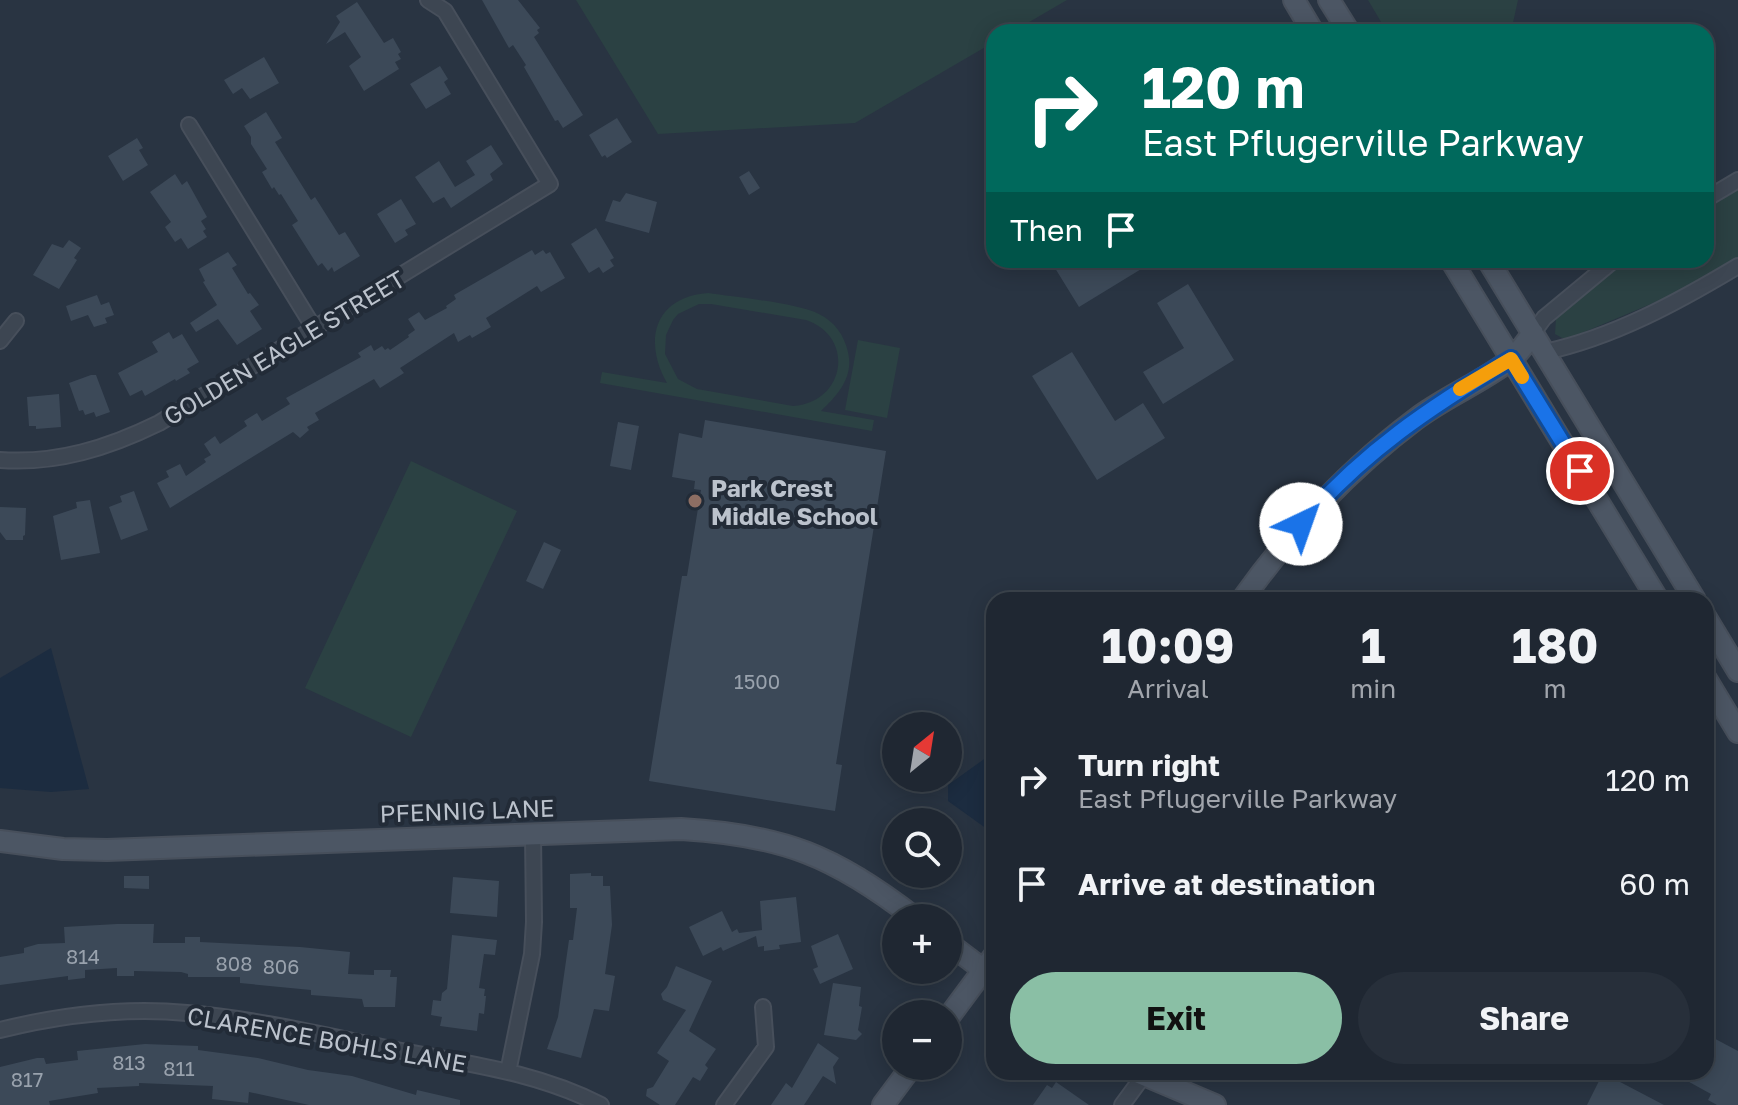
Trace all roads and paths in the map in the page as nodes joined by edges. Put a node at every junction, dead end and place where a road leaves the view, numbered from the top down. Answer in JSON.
{"nodes":[{"id":1,"x":428,"y":0,"type":"edge"},
{"id":2,"x":1294,"y":0,"type":"edge"},
{"id":3,"x":1329,"y":0,"type":"edge"},
{"id":4,"x":1308,"y":24,"type":"edge"},
{"id":5,"x":1344,"y":24,"type":"edge"},
{"id":6,"x":189,"y":125,"type":"dead end"},
{"id":7,"x":1738,"y":180,"type":"edge"},
{"id":8,"x":1714,"y":194,"type":"edge"},
{"id":9,"x":1738,"y":266,"type":"edge"},
{"id":10,"x":1456,"y":268,"type":"edge"},
{"id":11,"x":1493,"y":268,"type":"edge"},
{"id":12,"x":1604,"y":268,"type":"edge"},
{"id":13,"x":16,"y":321,"type":"dead end"},
{"id":14,"x":314,"y":328,"type":"junction"},
{"id":15,"x":1533,"y":333,"type":"junction"},
{"id":16,"x":0,"y":341,"type":"edge"},
{"id":17,"x":1545,"y":352,"type":"junction"},
{"id":18,"x":1511,"y":359,"type":"junction"},
{"id":19,"x":0,"y":460,"type":"edge"},
{"id":20,"x":1248,"y":592,"type":"edge"},
{"id":21,"x":1653,"y":592,"type":"edge"},
{"id":22,"x":1690,"y":592,"type":"edge"},
{"id":23,"x":1714,"y":631,"type":"edge"},
{"id":24,"x":1738,"y":671,"type":"edge"},
{"id":25,"x":1714,"y":692,"type":"edge"},
{"id":26,"x":1738,"y":732,"type":"edge"},
{"id":27,"x":533,"y":833,"type":"junction"},
{"id":28,"x":0,"y":841,"type":"edge"},
{"id":29,"x":896,"y":904,"type":"edge"},
{"id":30,"x":962,"y":951,"type":"edge"},
{"id":31,"x":986,"y":965,"type":"edge"},
{"id":32,"x":986,"y":974,"type":"edge"},
{"id":33,"x":962,"y":1002,"type":"edge"},
{"id":34,"x":763,"y":1007,"type":"dead end"},
{"id":35,"x":0,"y":1030,"type":"edge"},
{"id":36,"x":508,"y":1072,"type":"junction"},
{"id":37,"x":902,"y":1080,"type":"edge"},
{"id":38,"x":1137,"y":1080,"type":"edge"},
{"id":39,"x":1155,"y":1080,"type":"edge"},
{"id":40,"x":601,"y":1105,"type":"edge"},
{"id":41,"x":724,"y":1105,"type":"edge"},
{"id":42,"x":883,"y":1105,"type":"edge"},
{"id":43,"x":1122,"y":1105,"type":"edge"},
{"id":44,"x":1215,"y":1105,"type":"edge"}],
"edges":[{"from":1,"to":14,"type":"street","name":"GOLDEN EAGLE STREET"},
{"from":2,"to":4,"type":"street"},
{"from":3,"to":5,"type":"street"},
{"from":6,"to":14,"type":"street"},
{"from":7,"to":8,"type":"street"},
{"from":9,"to":17,"type":"street"},
{"from":10,"to":18,"type":"street"},
{"from":11,"to":15,"type":"street"},
{"from":12,"to":15,"type":"street"},
{"from":13,"to":16,"type":"street"},
{"from":14,"to":19,"type":"street","name":"GOLDEN EAGLE STREET"},
{"from":15,"to":17,"type":"street"},
{"from":15,"to":18,"type":"street"},
{"from":17,"to":18,"type":"street"},
{"from":17,"to":22,"type":"street"},
{"from":18,"to":20,"type":"street"},
{"from":18,"to":21,"type":"street"},
{"from":23,"to":24,"type":"street"},
{"from":25,"to":26,"type":"street"},
{"from":27,"to":28,"type":"street","name":"PFENNIG LANE"},
{"from":27,"to":29,"type":"street","name":"PFENNIG LANE"},
{"from":27,"to":36,"type":"street"},
{"from":30,"to":31,"type":"street"},
{"from":32,"to":33,"type":"street"},
{"from":34,"to":41,"type":"street"},
{"from":35,"to":36,"type":"street","name":"CLARENCE BOHLS LANE"},
{"from":36,"to":40,"type":"street","name":"CLARENCE BOHLS LANE"},
{"from":37,"to":42,"type":"street"},
{"from":38,"to":43,"type":"street"},
{"from":39,"to":44,"type":"street"}]}
